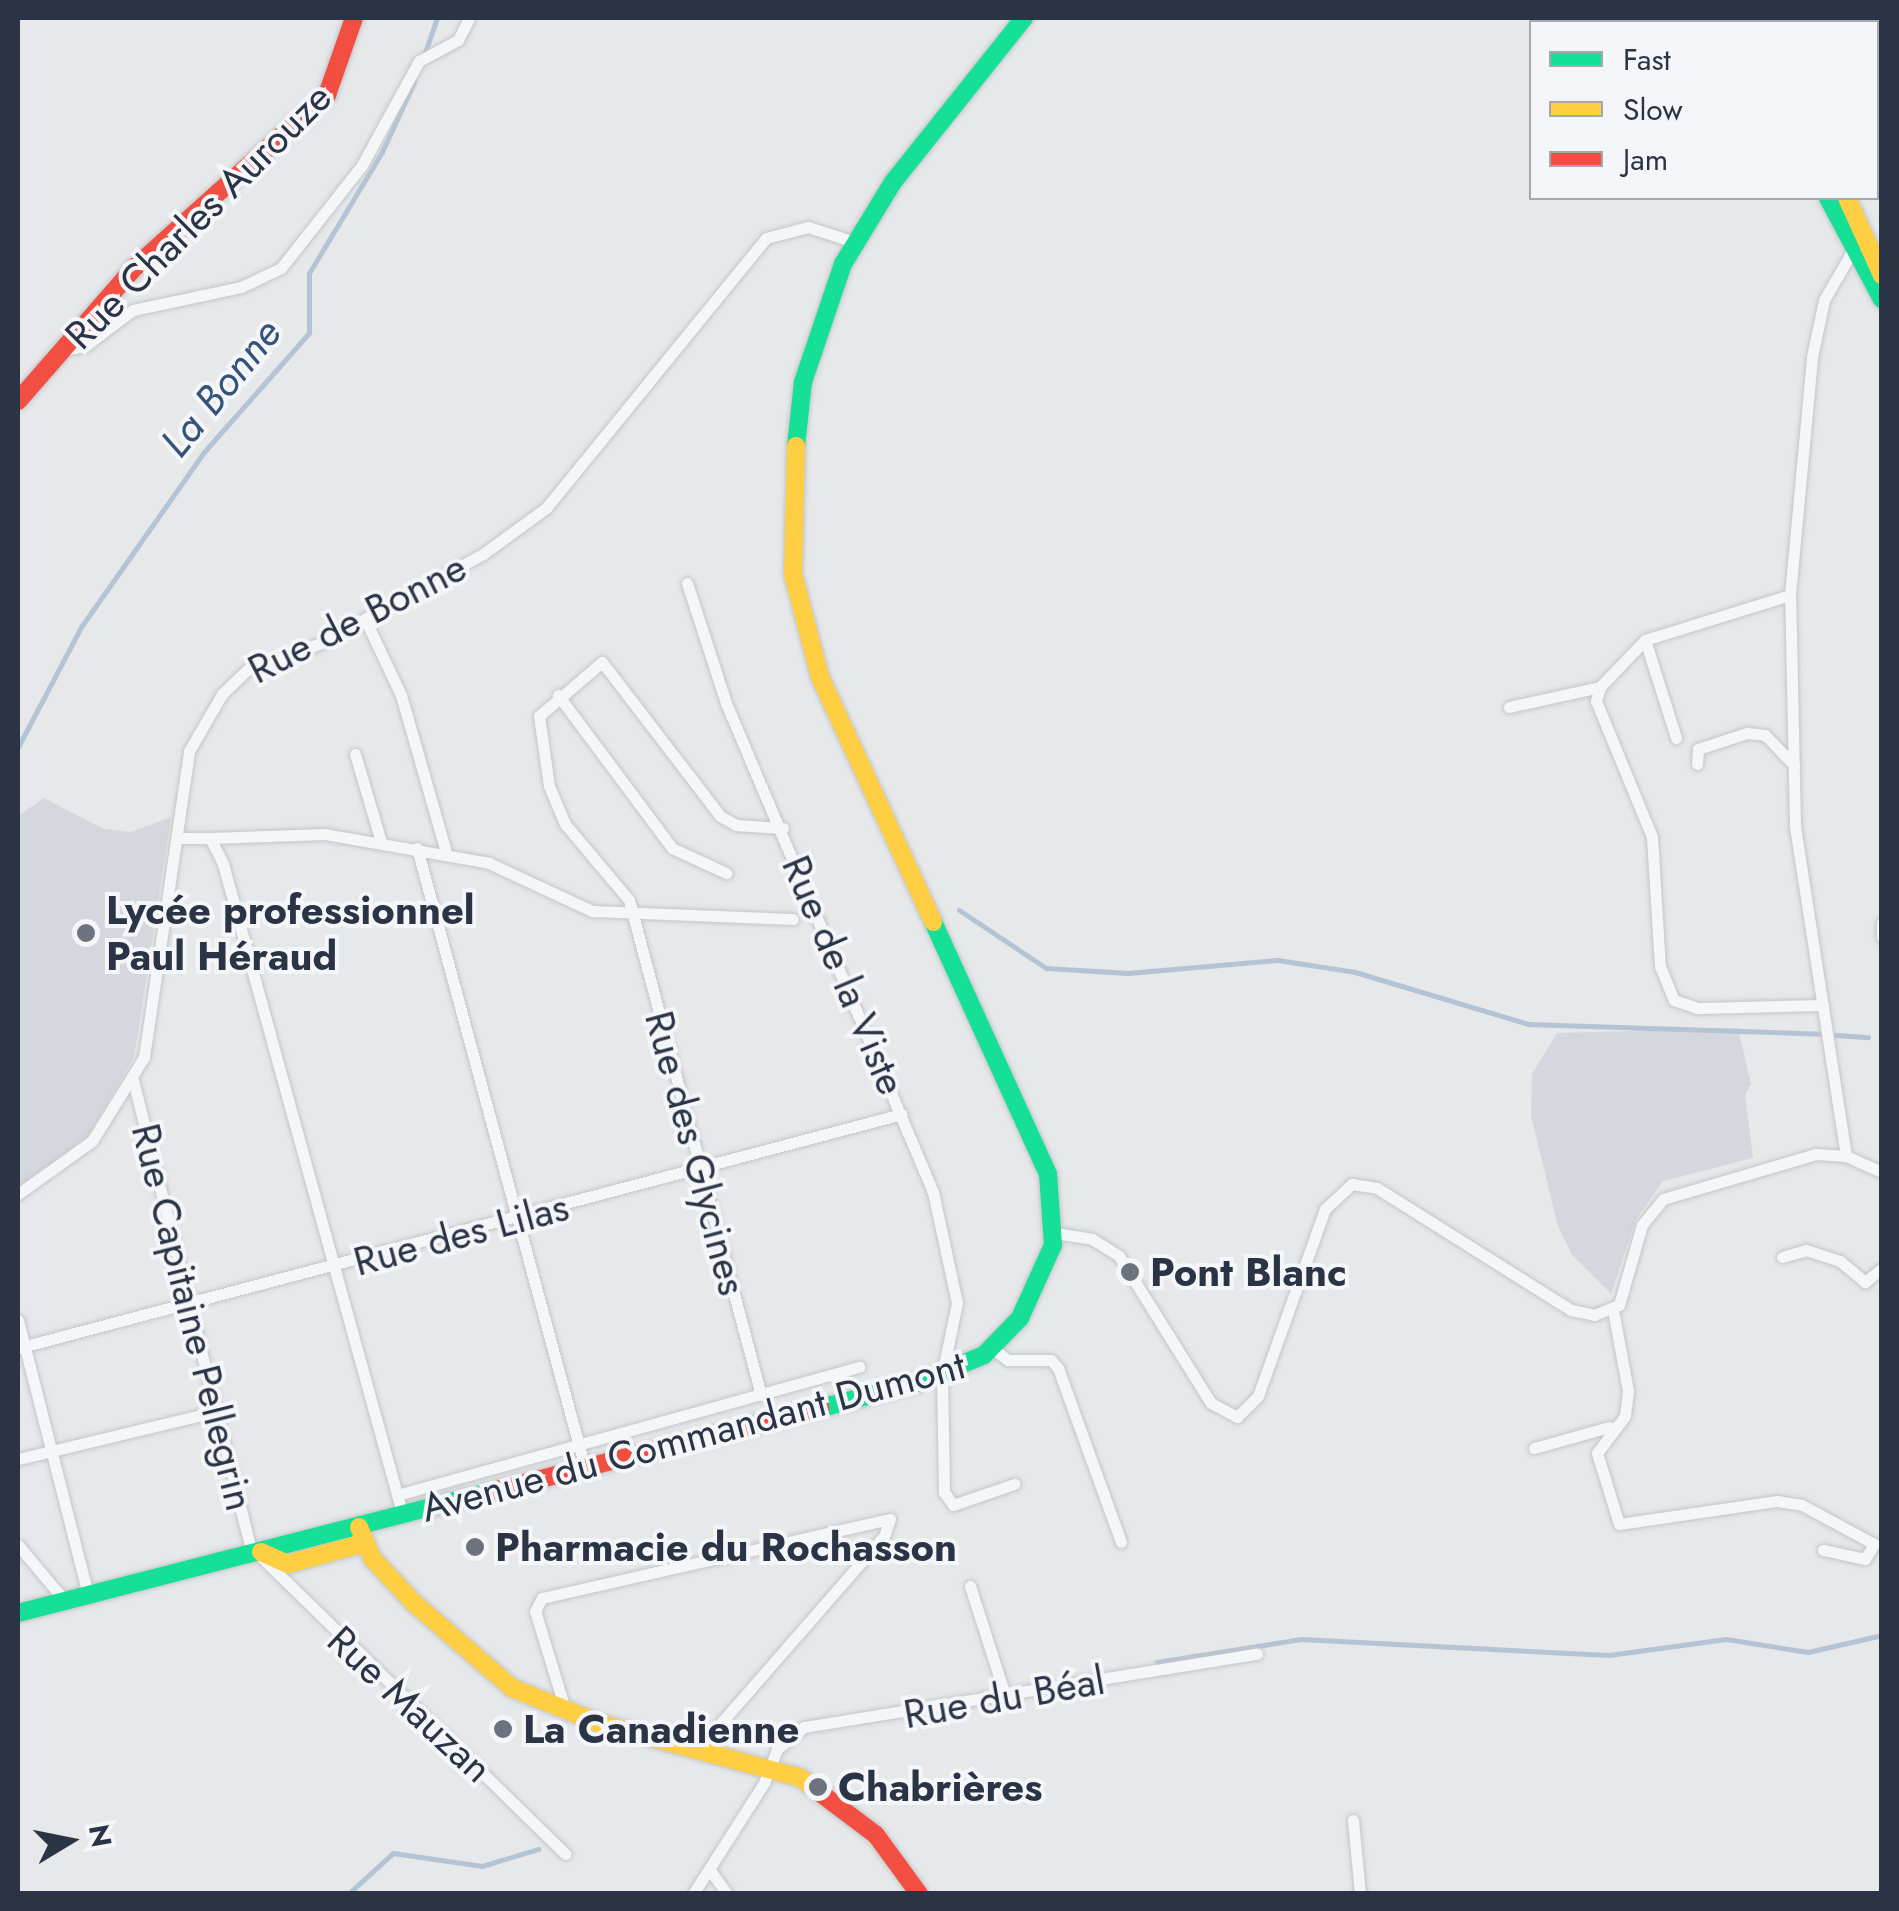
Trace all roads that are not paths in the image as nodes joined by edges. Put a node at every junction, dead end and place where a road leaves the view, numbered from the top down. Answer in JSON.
{"nodes":[{"id":1,"x":354,"y":18,"type":"edge"},
{"id":2,"x":468,"y":18,"type":"edge"},
{"id":3,"x":1024,"y":18,"type":"edge"},
{"id":4,"x":1829,"y":200,"type":"edge"},
{"id":5,"x":1849,"y":200,"type":"edge"},
{"id":6,"x":854,"y":242,"type":"junction"},
{"id":7,"x":1853,"y":250,"type":"junction"},
{"id":8,"x":1882,"y":275,"type":"edge"},
{"id":9,"x":1882,"y":299,"type":"edge"},
{"id":10,"x":64,"y":350,"type":"junction"},
{"id":11,"x":18,"y":401,"type":"edge"},
{"id":12,"x":686,"y":583,"type":"dead end"},
{"id":13,"x":1790,"y":595,"type":"junction"},
{"id":14,"x":366,"y":619,"type":"junction"},
{"id":15,"x":1645,"y":640,"type":"junction"},
{"id":16,"x":1600,"y":687,"type":"junction"},
{"id":17,"x":558,"y":694,"type":"junction"},
{"id":18,"x":1509,"y":707,"type":"dead end"},
{"id":19,"x":1676,"y":738,"type":"dead end"},
{"id":20,"x":354,"y":754,"type":"dead end"},
{"id":21,"x":1697,"y":764,"type":"dead end"},
{"id":22,"x":1794,"y":765,"type":"junction"},
{"id":23,"x":783,"y":828,"type":"junction"},
{"id":24,"x":179,"y":838,"type":"junction"},
{"id":25,"x":210,"y":838,"type":"junction"},
{"id":26,"x":380,"y":842,"type":"junction"},
{"id":27,"x":417,"y":848,"type":"junction"},
{"id":28,"x":446,"y":852,"type":"junction"},
{"id":29,"x":726,"y":873,"type":"dead end"},
{"id":30,"x":631,"y":911,"type":"junction"},
{"id":31,"x":794,"y":919,"type":"dead end"},
{"id":32,"x":1882,"y":923,"type":"edge"},
{"id":33,"x":1882,"y":937,"type":"edge"},
{"id":34,"x":1824,"y":1006,"type":"junction"},
{"id":35,"x":133,"y":1080,"type":"junction"},
{"id":36,"x":902,"y":1114,"type":"junction"},
{"id":37,"x":1846,"y":1156,"type":"junction"},
{"id":38,"x":702,"y":1171,"type":"junction"},
{"id":39,"x":1882,"y":1172,"type":"edge"},
{"id":40,"x":18,"y":1194,"type":"edge"},
{"id":41,"x":519,"y":1219,"type":"junction"},
{"id":42,"x":1055,"y":1233,"type":"junction"},
{"id":43,"x":1782,"y":1257,"type":"dead end"},
{"id":44,"x":336,"y":1266,"type":"junction"},
{"id":45,"x":1882,"y":1268,"type":"edge"},
{"id":46,"x":193,"y":1304,"type":"junction"},
{"id":47,"x":1613,"y":1310,"type":"junction"},
{"id":48,"x":18,"y":1320,"type":"edge"},
{"id":49,"x":21,"y":1347,"type":"edge"},
{"id":50,"x":992,"y":1348,"type":"junction"},
{"id":51,"x":860,"y":1366,"type":"dead end"},
{"id":52,"x":942,"y":1375,"type":"junction"},
{"id":53,"x":761,"y":1395,"type":"junction"},
{"id":54,"x":218,"y":1411,"type":"junction"},
{"id":55,"x":1609,"y":1427,"type":"junction"},
{"id":56,"x":579,"y":1444,"type":"junction"},
{"id":57,"x":1534,"y":1448,"type":"dead end"},
{"id":58,"x":52,"y":1450,"type":"junction"},
{"id":59,"x":18,"y":1459,"type":"edge"},
{"id":60,"x":585,"y":1468,"type":"junction"},
{"id":61,"x":450,"y":1480,"type":"junction"},
{"id":62,"x":1014,"y":1484,"type":"dead end"},
{"id":63,"x":396,"y":1494,"type":"junction"},
{"id":64,"x":455,"y":1502,"type":"junction"},
{"id":65,"x":402,"y":1516,"type":"junction"},
{"id":66,"x":361,"y":1535,"type":"junction"},
{"id":67,"x":1122,"y":1542,"type":"dead end"},
{"id":68,"x":18,"y":1545,"type":"edge"},
{"id":69,"x":1823,"y":1550,"type":"dead end"},
{"id":70,"x":257,"y":1553,"type":"junction"},
{"id":71,"x":970,"y":1586,"type":"dead end"},
{"id":72,"x":88,"y":1595,"type":"junction"},
{"id":73,"x":65,"y":1601,"type":"junction"},
{"id":74,"x":18,"y":1613,"type":"edge"},
{"id":75,"x":1256,"y":1654,"type":"dead end"},
{"id":76,"x":1006,"y":1698,"type":"junction"},
{"id":77,"x":566,"y":1713,"type":"junction"},
{"id":78,"x":700,"y":1747,"type":"junction"},
{"id":79,"x":772,"y":1766,"type":"junction"},
{"id":80,"x":1353,"y":1820,"type":"dead end"},
{"id":81,"x":565,"y":1854,"type":"dead end"},
{"id":82,"x":709,"y":1869,"type":"junction"},
{"id":83,"x":693,"y":1894,"type":"edge"},
{"id":84,"x":727,"y":1894,"type":"edge"},
{"id":85,"x":920,"y":1894,"type":"edge"},
{"id":86,"x":1360,"y":1894,"type":"edge"}],
"edges":[{"from":1,"to":10,"type":"main road","name":"Rue Charles Aurouze"},
{"from":2,"to":10,"type":"street"},
{"from":3,"to":6,"type":"main road","name":"Avenue du Commandant Dumont"},
{"from":4,"to":7,"type":"main road"},
{"from":5,"to":8,"type":"main road"},
{"from":6,"to":14,"type":"street","name":"Rue de Bonne"},
{"from":6,"to":42,"type":"main road","name":"Avenue du Commandant Dumont"},
{"from":7,"to":9,"type":"main road"},
{"from":7,"to":13,"type":"street"},
{"from":10,"to":11,"type":"main road","name":"Rue Charles Aurouze"},
{"from":12,"to":23,"type":"street","name":"Rue de la Viste"},
{"from":13,"to":15,"type":"street"},
{"from":13,"to":22,"type":"street"},
{"from":14,"to":24,"type":"street","name":"Rue de Bonne"},
{"from":14,"to":28,"type":"street"},
{"from":15,"to":16,"type":"street"},
{"from":15,"to":19,"type":"street"},
{"from":16,"to":18,"type":"street"},
{"from":16,"to":34,"type":"street"},
{"from":17,"to":23,"type":"street"},
{"from":17,"to":29,"type":"street"},
{"from":17,"to":30,"type":"street","name":"Rue des Glycines"},
{"from":20,"to":26,"type":"street"},
{"from":21,"to":22,"type":"street"},
{"from":22,"to":34,"type":"street"},
{"from":23,"to":36,"type":"street","name":"Rue de la Viste"},
{"from":24,"to":25,"type":"street"},
{"from":24,"to":35,"type":"street","name":"Rue de Bonne"},
{"from":25,"to":26,"type":"street"},
{"from":25,"to":44,"type":"street"},
{"from":26,"to":27,"type":"street"},
{"from":27,"to":28,"type":"street"},
{"from":27,"to":41,"type":"street"},
{"from":28,"to":30,"type":"street"},
{"from":30,"to":31,"type":"street"},
{"from":30,"to":38,"type":"street","name":"Rue des Glycines"},
{"from":32,"to":33,"type":"street"},
{"from":34,"to":37,"type":"street"},
{"from":35,"to":40,"type":"street","name":"Rue de Bonne"},
{"from":35,"to":46,"type":"street","name":"Rue Capitaine Pellegrin"},
{"from":36,"to":38,"type":"street","name":"Rue des Lilas"},
{"from":36,"to":52,"type":"street","name":"Rue de la Viste"},
{"from":37,"to":39,"type":"street"},
{"from":37,"to":47,"type":"street"},
{"from":38,"to":41,"type":"street","name":"Rue des Lilas"},
{"from":38,"to":53,"type":"street","name":"Rue des Glycines"},
{"from":41,"to":44,"type":"street","name":"Rue des Lilas"},
{"from":41,"to":56,"type":"street"},
{"from":42,"to":47,"type":"street"},
{"from":42,"to":50,"type":"main road","name":"Avenue du Commandant Dumont"},
{"from":43,"to":45,"type":"street"},
{"from":44,"to":46,"type":"street","name":"Rue des Lilas"},
{"from":44,"to":63,"type":"street"},
{"from":46,"to":49,"type":"street","name":"Rue des Lilas"},
{"from":46,"to":54,"type":"street","name":"Rue Capitaine Pellegrin"},
{"from":47,"to":55,"type":"street"},
{"from":48,"to":49,"type":"street"},
{"from":49,"to":58,"type":"street"},
{"from":50,"to":52,"type":"main road","name":"Avenue du Commandant Dumont"},
{"from":50,"to":67,"type":"street"},
{"from":51,"to":53,"type":"street"},
{"from":52,"to":60,"type":"main road","name":"Avenue du Commandant Dumont"},
{"from":52,"to":62,"type":"street","name":"Rue de la Viste"},
{"from":53,"to":56,"type":"street"},
{"from":54,"to":58,"type":"street"},
{"from":54,"to":70,"type":"street","name":"Rue Capitaine Pellegrin"},
{"from":55,"to":57,"type":"street"},
{"from":55,"to":69,"type":"street"},
{"from":56,"to":60,"type":"street"},
{"from":56,"to":61,"type":"street"},
{"from":58,"to":59,"type":"street"},
{"from":58,"to":72,"type":"street"},
{"from":60,"to":64,"type":"main road","name":"Avenue du Commandant Dumont"},
{"from":61,"to":63,"type":"street"},
{"from":61,"to":64,"type":"street"},
{"from":63,"to":65,"type":"street"},
{"from":64,"to":65,"type":"main road","name":"Avenue du Commandant Dumont"},
{"from":65,"to":66,"type":"main road","name":"Avenue du Commandant Dumont"},
{"from":66,"to":70,"type":"main road","name":"Avenue du Commandant Dumont"},
{"from":66,"to":77,"type":"main road"},
{"from":68,"to":73,"type":"street"},
{"from":70,"to":72,"type":"main road","name":"Avenue du Commandant Dumont"},
{"from":70,"to":81,"type":"street","name":"Rue Mauzan"},
{"from":71,"to":76,"type":"street"},
{"from":72,"to":73,"type":"main road","name":"Avenue du Commandant Dumont"},
{"from":73,"to":74,"type":"main road","name":"Avenue du Commandant Dumont"},
{"from":75,"to":76,"type":"street","name":"Rue du Béal"},
{"from":76,"to":79,"type":"street","name":"Rue du Béal"},
{"from":77,"to":78,"type":"main road"},
{"from":77,"to":78,"type":"street"},
{"from":78,"to":79,"type":"main road"},
{"from":79,"to":82,"type":"street","name":"Rue du Béal"},
{"from":79,"to":85,"type":"main road"},
{"from":80,"to":86,"type":"street"},
{"from":82,"to":83,"type":"street","name":"Rue du Béal"},
{"from":82,"to":84,"type":"street"}]}
